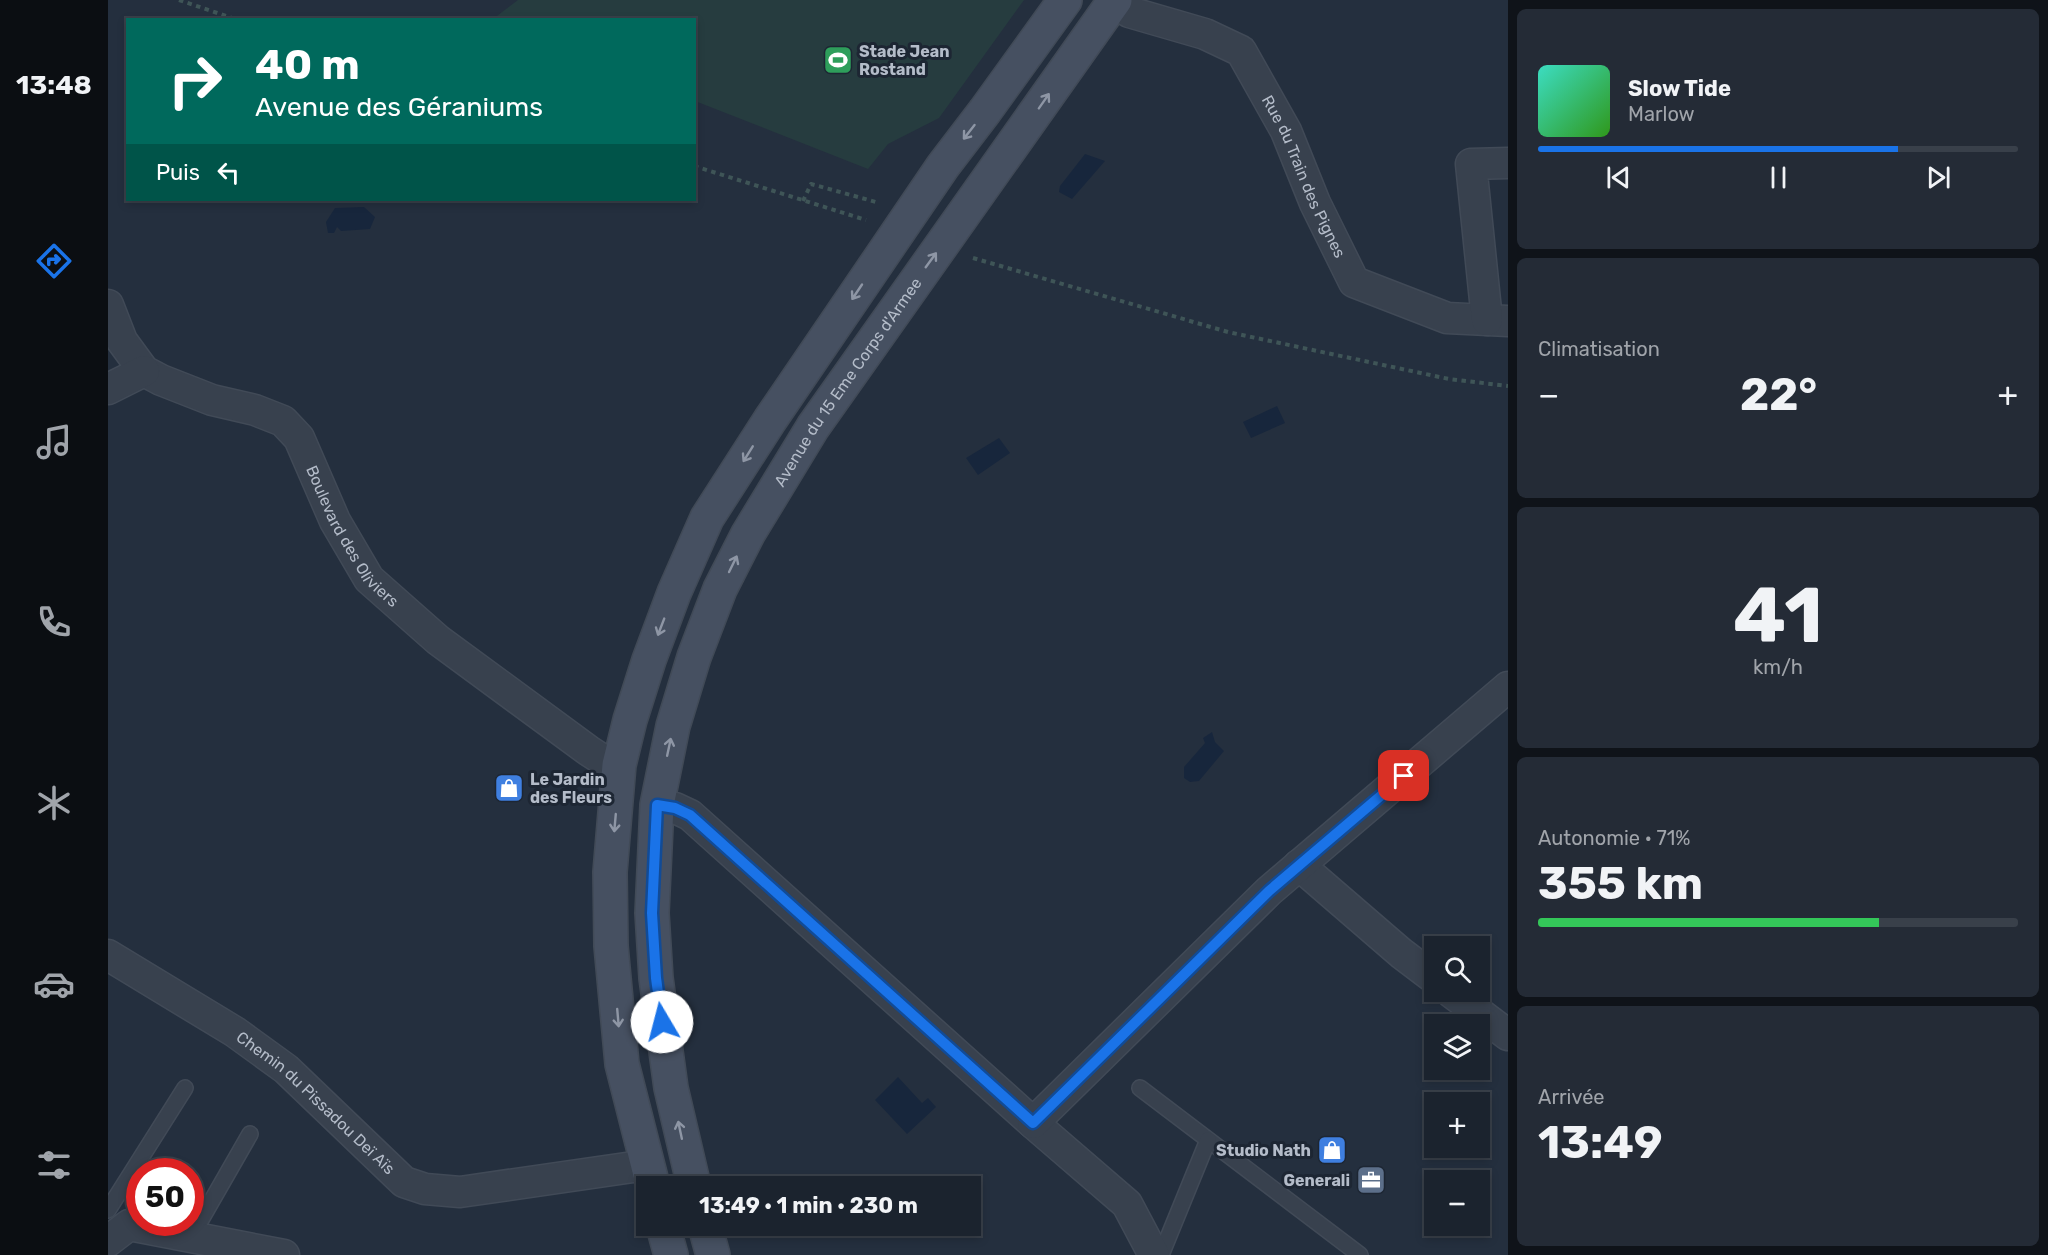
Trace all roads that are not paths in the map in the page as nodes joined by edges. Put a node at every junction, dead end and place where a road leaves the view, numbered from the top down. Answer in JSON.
{"nodes":[{"id":1,"x":1065,"y":0,"type":"edge"},
{"id":2,"x":1114,"y":0,"type":"edge"},
{"id":3,"x":1508,"y":163,"type":"edge"},
{"id":4,"x":108,"y":305,"type":"edge"},
{"id":5,"x":1497,"y":321,"type":"edge"},
{"id":6,"x":144,"y":371,"type":"junction"},
{"id":7,"x":108,"y":389,"type":"edge"},
{"id":8,"x":1508,"y":687,"type":"edge"},
{"id":9,"x":619,"y":765,"type":"junction"},
{"id":10,"x":657,"y":805,"type":"junction"},
{"id":11,"x":1299,"y":865,"type":"junction"},
{"id":12,"x":108,"y":955,"type":"edge"},
{"id":13,"x":1424,"y":970,"type":"edge"},
{"id":14,"x":1464,"y":1002,"type":"edge"},
{"id":15,"x":1508,"y":1035,"type":"edge"},
{"id":16,"x":185,"y":1088,"type":"dead end"},
{"id":17,"x":1140,"y":1088,"type":"dead end"},
{"id":18,"x":1033,"y":1123,"type":"junction"},
{"id":19,"x":250,"y":1134,"type":"dead end"},
{"id":20,"x":1208,"y":1140,"type":"junction"},
{"id":21,"x":650,"y":1176,"type":"edge"},
{"id":22,"x":692,"y":1176,"type":"edge"},
{"id":23,"x":636,"y":1177,"type":"edge"},
{"id":24,"x":108,"y":1210,"type":"edge"},
{"id":25,"x":666,"y":1236,"type":"edge"},
{"id":26,"x":708,"y":1236,"type":"edge"},
{"id":27,"x":191,"y":1237,"type":"junction"},
{"id":28,"x":108,"y":1241,"type":"edge"},
{"id":29,"x":284,"y":1255,"type":"edge"},
{"id":30,"x":671,"y":1255,"type":"edge"},
{"id":31,"x":713,"y":1255,"type":"edge"},
{"id":32,"x":1154,"y":1255,"type":"edge"},
{"id":33,"x":1161,"y":1255,"type":"edge"},
{"id":34,"x":1360,"y":1255,"type":"edge"}],
"edges":[{"from":1,"to":9,"type":"main road","one_way":true},
{"from":2,"to":5,"type":"street","name":"Rue du Train des Pignes"},
{"from":10,"to":2,"type":"main road","name":"Avenue du 15 Eme Corps d'Armee","one_way":true},
{"from":3,"to":5,"type":"street"},
{"from":4,"to":6,"type":"street","name":"Boulevard des Oliviers"},
{"from":6,"to":7,"type":"street"},
{"from":6,"to":9,"type":"street","name":"Boulevard des Oliviers"},
{"from":8,"to":11,"type":"street"},
{"from":9,"to":21,"type":"main road","one_way":true},
{"from":10,"to":18,"type":"street"},
{"from":22,"to":10,"type":"main road","name":"Avenue du 15 Eme Corps d'Armee","one_way":true},
{"from":11,"to":13,"type":"street"},
{"from":11,"to":18,"type":"street"},
{"from":12,"to":23,"type":"street","name":"Chemin du Pissadou Deï Aïs"},
{"from":14,"to":15,"type":"street"},
{"from":16,"to":24,"type":"lane"},
{"from":17,"to":20,"type":"lane"},
{"from":18,"to":32,"type":"street"},
{"from":19,"to":27,"type":"lane"},
{"from":20,"to":33,"type":"lane"},
{"from":20,"to":34,"type":"lane"},
{"from":25,"to":30,"type":"main road"},
{"from":26,"to":31,"type":"main road"},
{"from":27,"to":28,"type":"street"},
{"from":27,"to":29,"type":"street"}]}
